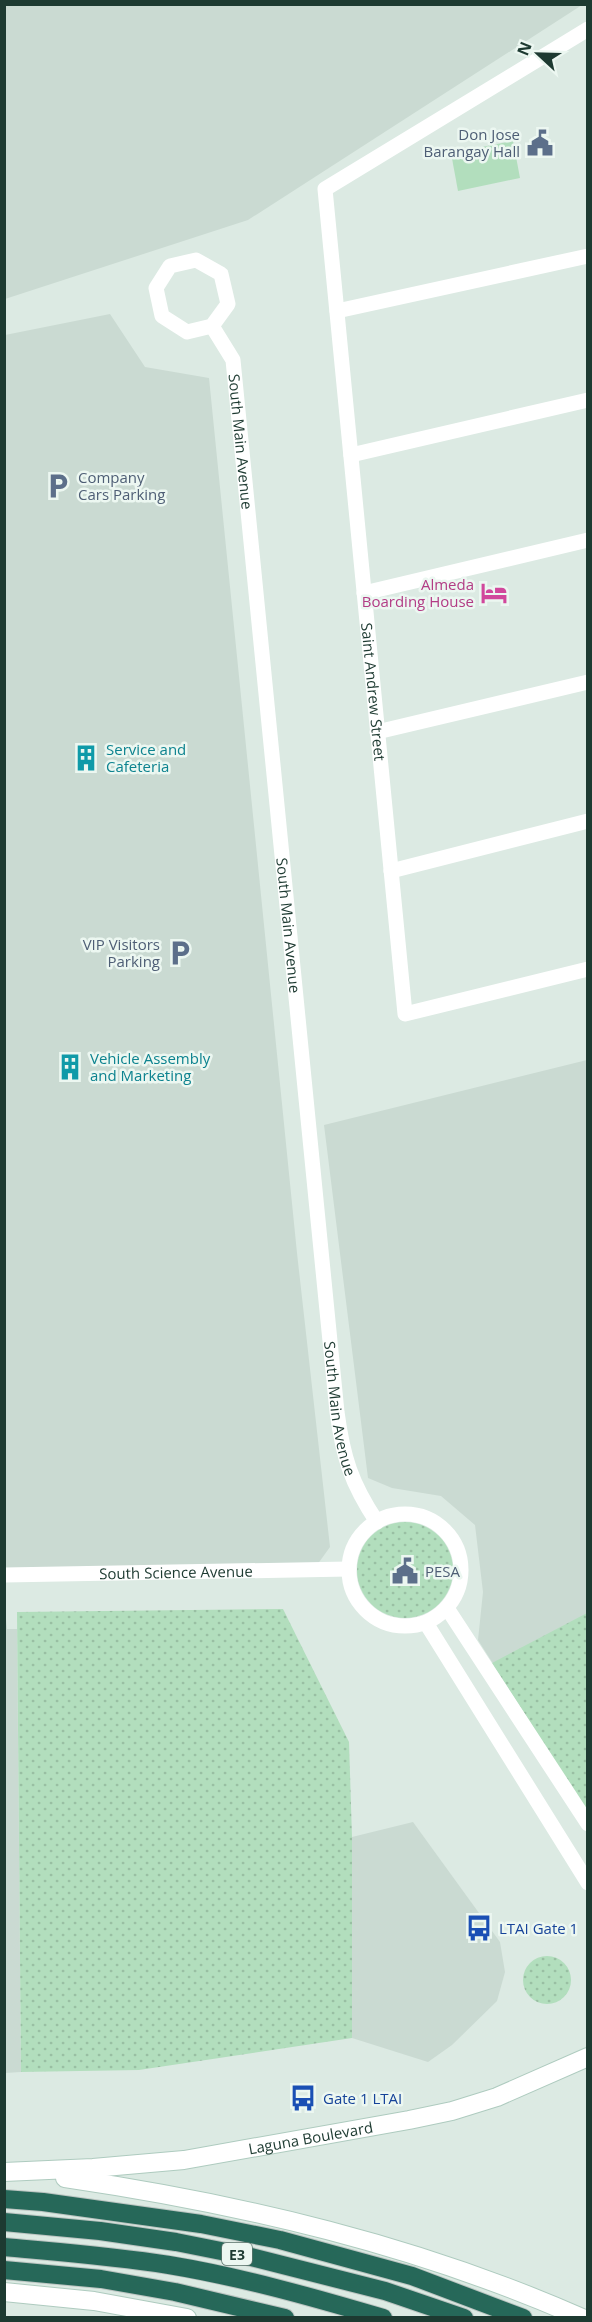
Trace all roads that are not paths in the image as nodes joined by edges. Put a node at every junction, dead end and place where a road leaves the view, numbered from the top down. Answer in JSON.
{"nodes":[{"id":1,"x":588,"y":29,"type":"edge"},
{"id":2,"x":588,"y":256,"type":"edge"},
{"id":3,"x":337,"y":311,"type":"junction"},
{"id":4,"x":212,"y":326,"type":"junction"},
{"id":5,"x":588,"y":400,"type":"edge"},
{"id":6,"x":351,"y":455,"type":"junction"},
{"id":7,"x":588,"y":540,"type":"edge"},
{"id":8,"x":364,"y":593,"type":"junction"},
{"id":9,"x":588,"y":682,"type":"edge"},
{"id":10,"x":377,"y":732,"type":"junction"},
{"id":11,"x":588,"y":821,"type":"edge"},
{"id":12,"x":391,"y":871,"type":"junction"},
{"id":13,"x":588,"y":969,"type":"edge"},
{"id":14,"x":377,"y":1522,"type":"junction"},
{"id":15,"x":349,"y":1569,"type":"junction"},
{"id":16,"x":4,"y":1575,"type":"edge"},
{"id":17,"x":447,"y":1608,"type":"junction"},
{"id":18,"x":426,"y":1623,"type":"junction"},
{"id":19,"x":588,"y":1824,"type":"edge"},
{"id":20,"x":588,"y":1883,"type":"edge"},
{"id":21,"x":588,"y":2056,"type":"edge"},
{"id":22,"x":4,"y":2172,"type":"edge"},
{"id":23,"x":24,"y":2172,"type":"junction"},
{"id":24,"x":4,"y":2199,"type":"edge"},
{"id":25,"x":4,"y":2222,"type":"edge"},
{"id":26,"x":4,"y":2247,"type":"edge"},
{"id":27,"x":4,"y":2270,"type":"edge"},
{"id":28,"x":4,"y":2292,"type":"edge"},
{"id":29,"x":187,"y":2318,"type":"edge"},
{"id":30,"x":285,"y":2318,"type":"edge"},
{"id":31,"x":383,"y":2318,"type":"edge"},
{"id":32,"x":464,"y":2318,"type":"edge"},
{"id":33,"x":523,"y":2318,"type":"edge"},
{"id":34,"x":582,"y":2318,"type":"edge"}],
"edges":[{"from":1,"to":3,"type":"street","name":"Saint Andrew Street"},
{"from":2,"to":3,"type":"street"},
{"from":3,"to":6,"type":"street","name":"Saint Andrew Street"},
{"from":4,"to":4,"type":"street"},
{"from":4,"to":14,"type":"street","name":"South Main Avenue"},
{"from":5,"to":6,"type":"street"},
{"from":6,"to":8,"type":"street","name":"Saint Andrew Street"},
{"from":7,"to":8,"type":"street"},
{"from":8,"to":10,"type":"street","name":"Saint Andrew Street"},
{"from":9,"to":10,"type":"street"},
{"from":10,"to":12,"type":"street","name":"Saint Andrew Street"},
{"from":11,"to":12,"type":"street"},
{"from":12,"to":13,"type":"street","name":"Saint Andrew Street"},
{"from":14,"to":15,"type":"street"},
{"from":14,"to":17,"type":"street"},
{"from":15,"to":16,"type":"street","name":"South Science Avenue"},
{"from":15,"to":18,"type":"street"},
{"from":17,"to":18,"type":"street"},
{"from":17,"to":19,"type":"street"},
{"from":18,"to":20,"type":"street"},
{"from":21,"to":23,"type":"main road","name":"Laguna Boulevard"},
{"from":22,"to":23,"type":"main road","name":"Laguna Boulevard"},
{"from":23,"to":34,"type":"main road","name":"Laguna Boulevard"},
{"from":24,"to":33,"type":"highway"},
{"from":25,"to":32,"type":"highway","number":"E3"},
{"from":26,"to":31,"type":"highway","number":"E3"},
{"from":27,"to":30,"type":"highway"},
{"from":28,"to":29,"type":"main road"}]}
